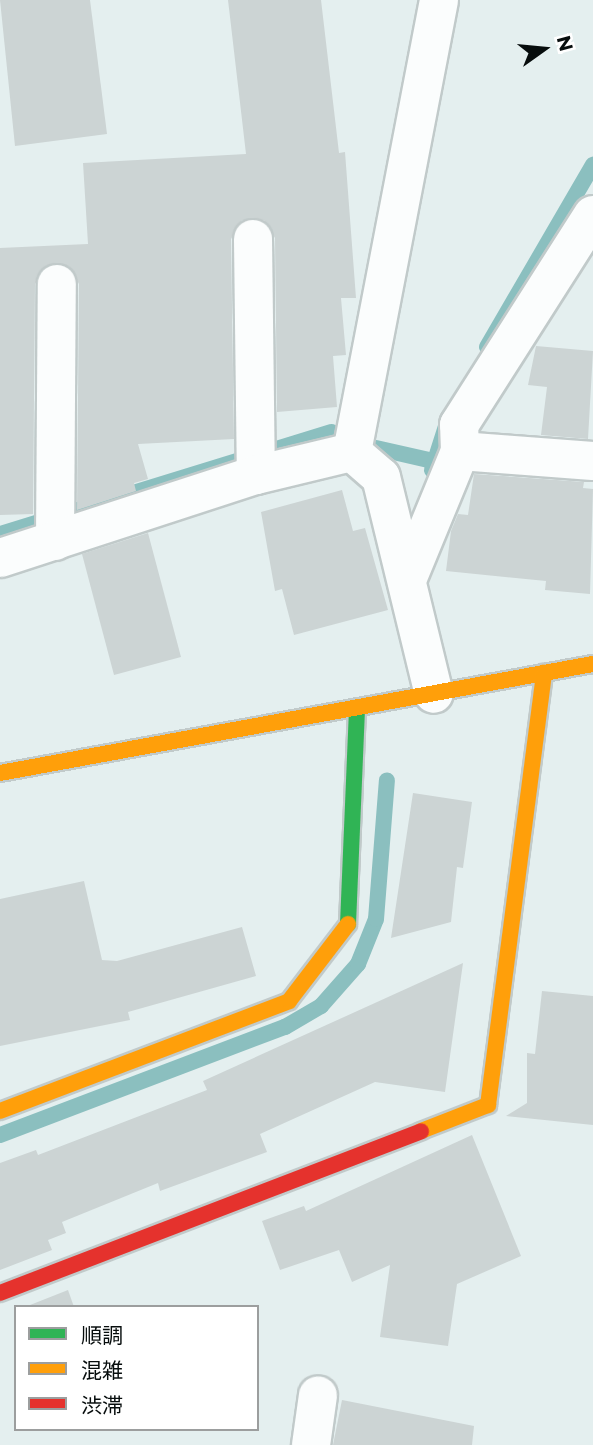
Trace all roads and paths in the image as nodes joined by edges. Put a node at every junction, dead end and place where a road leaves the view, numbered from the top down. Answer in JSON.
{"nodes":[{"id":1,"x":439,"y":0,"type":"edge"},
{"id":2,"x":593,"y":215,"type":"edge"},
{"id":3,"x":253,"y":239,"type":"dead end"},
{"id":4,"x":57,"y":284,"type":"dead end"},
{"id":5,"x":460,"y":451,"type":"junction"},
{"id":6,"x":352,"y":452,"type":"junction"},
{"id":7,"x":255,"y":460,"type":"junction"},
{"id":8,"x":593,"y":461,"type":"edge"},
{"id":9,"x":53,"y":524,"type":"junction"},
{"id":10,"x":0,"y":558,"type":"edge"},
{"id":11,"x":409,"y":575,"type":"junction"},
{"id":12,"x":593,"y":664,"type":"edge"},
{"id":13,"x":544,"y":673,"type":"junction"},
{"id":14,"x":434,"y":694,"type":"junction"},
{"id":15,"x":357,"y":710,"type":"junction"},
{"id":16,"x":0,"y":773,"type":"edge"},
{"id":17,"x":0,"y":1111,"type":"edge"},
{"id":18,"x":0,"y":1293,"type":"edge"},
{"id":19,"x":318,"y":1395,"type":"dead end"},
{"id":20,"x":311,"y":1445,"type":"edge"}],
"edges":[{"from":1,"to":6,"type":"street"},
{"from":2,"to":5,"type":"street"},
{"from":3,"to":7,"type":"street"},
{"from":4,"to":9,"type":"street"},
{"from":5,"to":8,"type":"street"},
{"from":5,"to":11,"type":"street"},
{"from":6,"to":7,"type":"street"},
{"from":6,"to":11,"type":"street"},
{"from":7,"to":9,"type":"street"},
{"from":9,"to":10,"type":"street"},
{"from":11,"to":14,"type":"street"},
{"from":12,"to":13,"type":"street"},
{"from":13,"to":14,"type":"street"},
{"from":13,"to":18,"type":"street"},
{"from":14,"to":15,"type":"street"},
{"from":15,"to":16,"type":"street"},
{"from":15,"to":17,"type":"street"},
{"from":19,"to":20,"type":"street"}]}
